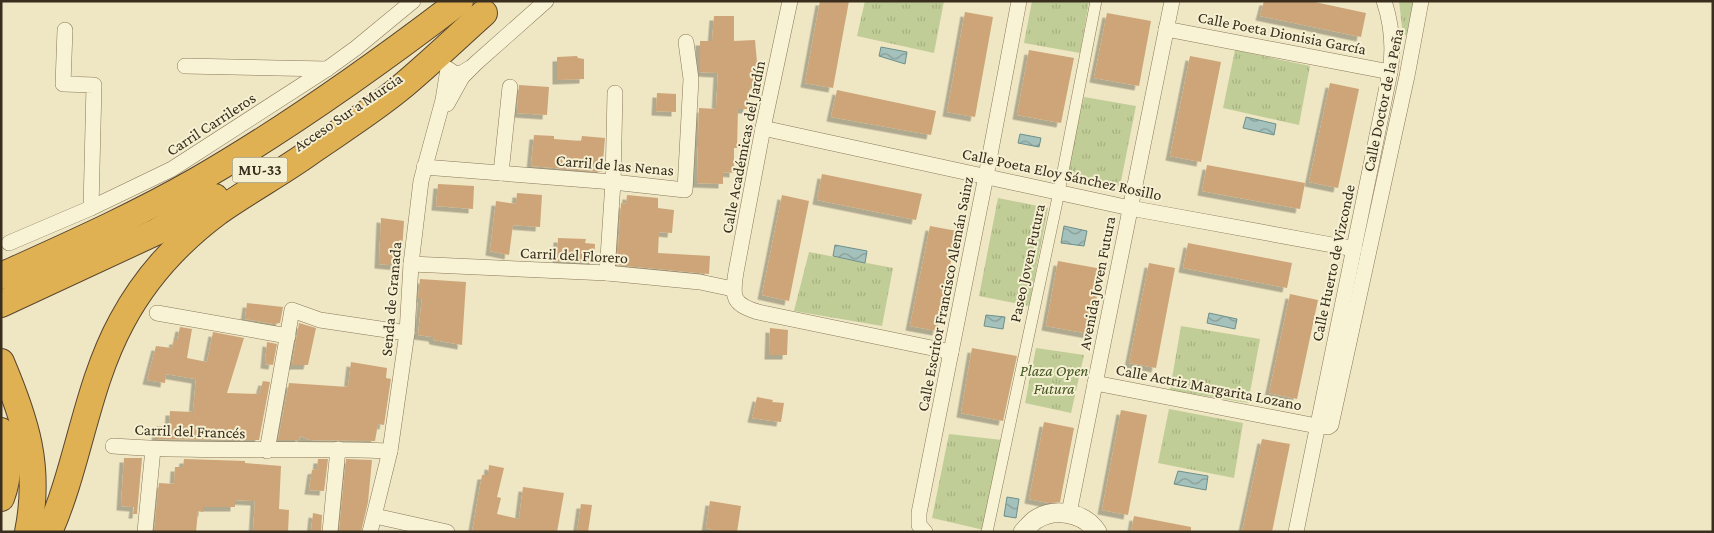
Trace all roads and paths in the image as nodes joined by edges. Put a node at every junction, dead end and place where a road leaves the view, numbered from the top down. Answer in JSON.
{"nodes":[{"id":1,"x":413,"y":1,"type":"edge"},
{"id":2,"x":460,"y":1,"type":"edge"},
{"id":3,"x":546,"y":1,"type":"edge"},
{"id":4,"x":790,"y":1,"type":"edge"},
{"id":5,"x":1019,"y":1,"type":"edge"},
{"id":6,"x":1096,"y":1,"type":"edge"},
{"id":7,"x":1172,"y":1,"type":"edge"},
{"id":8,"x":1384,"y":1,"type":"edge"},
{"id":9,"x":1421,"y":1,"type":"edge"},
{"id":10,"x":491,"y":7,"type":"edge"},
{"id":11,"x":1166,"y":29,"type":"junction"},
{"id":12,"x":65,"y":30,"type":"dead end"},
{"id":13,"x":686,"y":42,"type":"dead end"},
{"id":14,"x":185,"y":66,"type":"dead end"},
{"id":15,"x":470,"y":68,"type":"junction"},
{"id":16,"x":327,"y":69,"type":"junction"},
{"id":17,"x":1390,"y":72,"type":"junction"},
{"id":18,"x":510,"y":87,"type":"dead end"},
{"id":19,"x":615,"y":93,"type":"dead end"},
{"id":20,"x":764,"y":128,"type":"junction"},
{"id":21,"x":434,"y":133,"type":"junction"},
{"id":22,"x":424,"y":167,"type":"junction"},
{"id":23,"x":501,"y":173,"type":"junction"},
{"id":24,"x":986,"y":176,"type":"junction"},
{"id":25,"x":613,"y":182,"type":"junction"},
{"id":26,"x":1059,"y":192,"type":"junction"},
{"id":27,"x":91,"y":208,"type":"junction"},
{"id":28,"x":1130,"y":208,"type":"junction"},
{"id":29,"x":9,"y":243,"type":"dead end"},
{"id":30,"x":1354,"y":249,"type":"junction"},
{"id":31,"x":411,"y":264,"type":"junction"},
{"id":32,"x":608,"y":273,"type":"junction"},
{"id":33,"x":1,"y":276,"type":"edge"},
{"id":34,"x":734,"y":294,"type":"junction"},
{"id":35,"x":1,"y":304,"type":"edge"},
{"id":36,"x":157,"y":313,"type":"dead end"},
{"id":37,"x":407,"y":333,"type":"junction"},
{"id":38,"x":288,"y":336,"type":"junction"},
{"id":39,"x":951,"y":352,"type":"junction"},
{"id":40,"x":1,"y":362,"type":"edge"},
{"id":41,"x":1095,"y":383,"type":"junction"},
{"id":42,"x":1317,"y":426,"type":"junction"},
{"id":43,"x":1,"y":432,"type":"edge"},
{"id":44,"x":113,"y":446,"type":"dead end"},
{"id":45,"x":153,"y":449,"type":"junction"},
{"id":46,"x":338,"y":449,"type":"junction"},
{"id":47,"x":267,"y":450,"type":"junction"},
{"id":48,"x":390,"y":452,"type":"junction"},
{"id":49,"x":1,"y":498,"type":"edge"},
{"id":50,"x":1069,"y":513,"type":"junction"},
{"id":51,"x":375,"y":516,"type":"junction"},
{"id":52,"x":28,"y":532,"type":"edge"},
{"id":53,"x":49,"y":532,"type":"edge"},
{"id":54,"x":145,"y":532,"type":"edge"},
{"id":55,"x":330,"y":532,"type":"edge"},
{"id":56,"x":370,"y":532,"type":"edge"},
{"id":57,"x":447,"y":532,"type":"edge"},
{"id":58,"x":925,"y":532,"type":"edge"},
{"id":59,"x":987,"y":532,"type":"edge"},
{"id":60,"x":1023,"y":532,"type":"edge"},
{"id":61,"x":1097,"y":532,"type":"edge"},
{"id":62,"x":1296,"y":532,"type":"edge"}],
"edges":[{"from":1,"to":16,"type":"street","name":"Carril Carrileros"},
{"from":2,"to":33,"type":"highway","name":"Acceso Sur a Murcia","number":"MU-33"},
{"from":3,"to":15,"type":"street"},
{"from":4,"to":20,"type":"street","name":"Calle Académicas del Jardín"},
{"from":5,"to":24,"type":"street","name":"Calle Escritor Francisco Alemán Sainz"},
{"from":6,"to":26,"type":"street","name":"Paseo Joven Futura"},
{"from":7,"to":11,"type":"street","name":"Avenida Joven Futura"},
{"from":8,"to":17,"type":"street","name":"Calle Huerto de Vizconde"},
{"from":9,"to":42,"type":"street","name":"Calle Doctor de la Peña"},
{"from":10,"to":35,"type":"highway","name":"Acceso Sur a Murcia","number":"MU-33"},
{"from":10,"to":53,"type":"highway"},
{"from":11,"to":17,"type":"street","name":"Calle Poeta Dionisia García"},
{"from":11,"to":28,"type":"street","name":"Avenida Joven Futura"},
{"from":12,"to":27,"type":"street"},
{"from":13,"to":25,"type":"street","name":"Carril de las Nenas"},
{"from":14,"to":16,"type":"street"},
{"from":15,"to":21,"type":"street"},
{"from":15,"to":21,"type":"street","name":"Senda de Granada"},
{"from":16,"to":27,"type":"street","name":"Carril Carrileros"},
{"from":17,"to":30,"type":"street","name":"Calle Huerto de Vizconde"},
{"from":18,"to":23,"type":"street"},
{"from":19,"to":25,"type":"street"},
{"from":20,"to":24,"type":"street","name":"Calle Poeta Eloy Sánchez Rosillo"},
{"from":20,"to":34,"type":"street","name":"Calle Académicas del Jardín"},
{"from":21,"to":22,"type":"street","name":"Senda de Granada"},
{"from":22,"to":23,"type":"street","name":"Carril de las Nenas"},
{"from":22,"to":31,"type":"street","name":"Senda de Granada"},
{"from":23,"to":25,"type":"street","name":"Carril de las Nenas"},
{"from":24,"to":26,"type":"street","name":"Calle Poeta Eloy Sánchez Rosillo"},
{"from":24,"to":39,"type":"street","name":"Calle Escritor Francisco Alemán Sainz"},
{"from":25,"to":32,"type":"street"},
{"from":26,"to":28,"type":"street","name":"Calle Poeta Eloy Sánchez Rosillo"},
{"from":26,"to":59,"type":"street","name":"Paseo Joven Futura"},
{"from":27,"to":29,"type":"street","name":"Carril Carrileros"},
{"from":28,"to":30,"type":"street","name":"Calle Poeta Eloy Sánchez Rosillo"},
{"from":28,"to":41,"type":"street","name":"Avenida Joven Futura"},
{"from":30,"to":42,"type":"street","name":"Calle Huerto de Vizconde"},
{"from":31,"to":32,"type":"street","name":"Carril del Florero"},
{"from":31,"to":37,"type":"street","name":"Senda de Granada"},
{"from":32,"to":34,"type":"street","name":"Carril del Florero"},
{"from":34,"to":39,"type":"street","name":"Carril del Florero"},
{"from":36,"to":38,"type":"street"},
{"from":37,"to":38,"type":"street","name":"Carril del Francés"},
{"from":37,"to":48,"type":"street","name":"Senda de Granada"},
{"from":38,"to":47,"type":"street","name":"Carril del Francés"},
{"from":39,"to":58,"type":"street","name":"Calle Escritor Francisco Alemán Sainz"},
{"from":40,"to":52,"type":"highway"},
{"from":41,"to":42,"type":"street","name":"Calle Actriz Margarita Lozano"},
{"from":41,"to":50,"type":"street","name":"Avenida Joven Futura"},
{"from":42,"to":62,"type":"street","name":"Calle Huerto de Vizconde"},
{"from":43,"to":49,"type":"highway"},
{"from":44,"to":45,"type":"street","name":"Carril del Francés"},
{"from":45,"to":47,"type":"street","name":"Carril del Francés"},
{"from":45,"to":54,"type":"street"},
{"from":46,"to":47,"type":"street","name":"Carril del Francés"},
{"from":46,"to":48,"type":"street","name":"Carril del Francés"},
{"from":46,"to":55,"type":"street"},
{"from":48,"to":51,"type":"street","name":"Senda de Granada"},
{"from":50,"to":60,"type":"street"},
{"from":50,"to":61,"type":"street"},
{"from":51,"to":56,"type":"street","name":"Senda de Granada"},
{"from":51,"to":57,"type":"street"}]}
